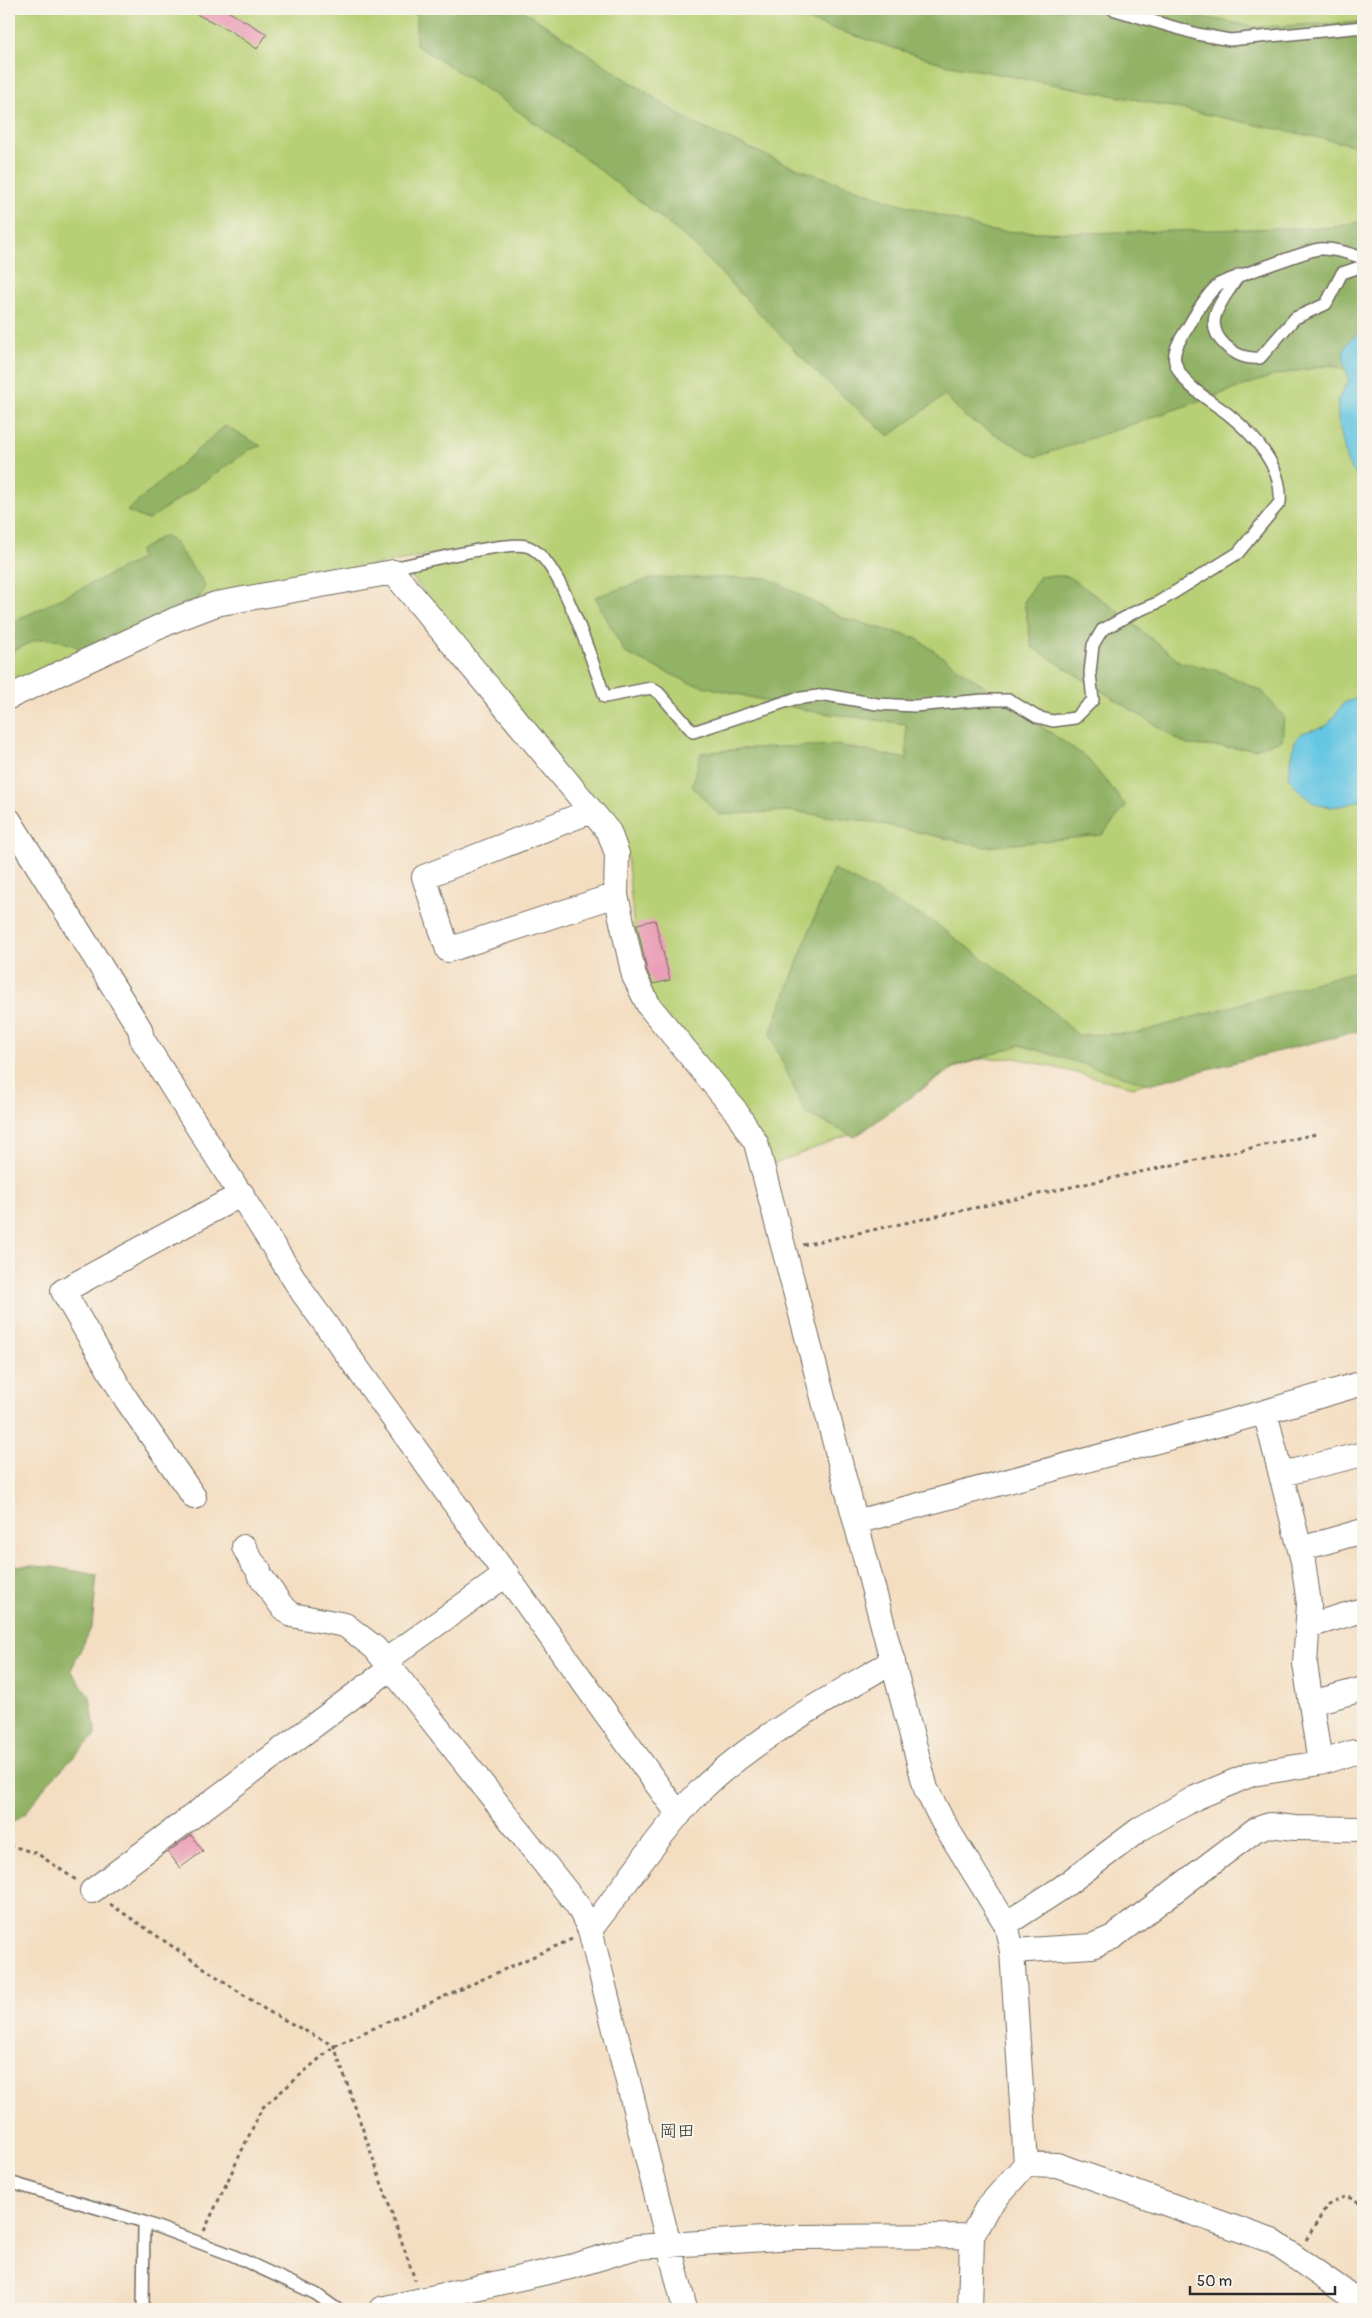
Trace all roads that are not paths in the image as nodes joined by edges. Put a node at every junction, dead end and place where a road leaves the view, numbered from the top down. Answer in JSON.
{"nodes":[{"id":1,"x":1112,"y":9,"type":"edge"},
{"id":2,"x":1363,"y":27,"type":"edge"},
{"id":3,"x":1363,"y":258,"type":"edge"},
{"id":4,"x":1363,"y":269,"type":"edge"},
{"id":5,"x":1239,"y":275,"type":"junction"},
{"id":6,"x":393,"y":572,"type":"junction"},
{"id":7,"x":9,"y":697,"type":"edge"},
{"id":8,"x":591,"y":811,"type":"junction"},
{"id":9,"x":11,"y":827,"type":"edge"},
{"id":10,"x":616,"y":895,"type":"junction"},
{"id":11,"x":242,"y":1194,"type":"junction"},
{"id":12,"x":1363,"y":1383,"type":"edge"},
{"id":13,"x":1265,"y":1412,"type":"junction"},
{"id":14,"x":1363,"y":1454,"type":"edge"},
{"id":15,"x":1282,"y":1474,"type":"junction"},
{"id":16,"x":194,"y":1498,"type":"dead end"},
{"id":17,"x":856,"y":1522,"type":"junction"},
{"id":18,"x":1363,"y":1532,"type":"edge"},
{"id":19,"x":244,"y":1548,"type":"dead end"},
{"id":20,"x":1300,"y":1549,"type":"junction"},
{"id":21,"x":507,"y":1574,"type":"junction"},
{"id":22,"x":1363,"y":1610,"type":"edge"},
{"id":23,"x":1308,"y":1626,"type":"junction"},
{"id":24,"x":893,"y":1661,"type":"junction"},
{"id":25,"x":388,"y":1664,"type":"junction"},
{"id":26,"x":1363,"y":1689,"type":"edge"},
{"id":27,"x":1311,"y":1703,"type":"junction"},
{"id":28,"x":1363,"y":1754,"type":"edge"},
{"id":29,"x":1320,"y":1763,"type":"junction"},
{"id":30,"x":679,"y":1815,"type":"junction"},
{"id":31,"x":1363,"y":1829,"type":"edge"},
{"id":32,"x":92,"y":1891,"type":"road end"},
{"id":33,"x":1006,"y":1924,"type":"junction"},
{"id":34,"x":590,"y":1930,"type":"junction"},
{"id":35,"x":1012,"y":1951,"type":"junction"},
{"id":36,"x":1026,"y":2164,"type":"junction"},
{"id":37,"x":9,"y":2182,"type":"edge"},
{"id":38,"x":144,"y":2222,"type":"junction"},
{"id":39,"x":972,"y":2236,"type":"junction"},
{"id":40,"x":670,"y":2246,"type":"junction"},
{"id":41,"x":1363,"y":2307,"type":"edge"},
{"id":42,"x":143,"y":2309,"type":"edge"},
{"id":43,"x":337,"y":2309,"type":"edge"},
{"id":44,"x":381,"y":2309,"type":"edge"},
{"id":45,"x":685,"y":2309,"type":"edge"},
{"id":46,"x":970,"y":2309,"type":"edge"}],
"edges":[{"from":1,"to":2,"type":"lane"},
{"from":3,"to":5,"type":"lane"},
{"from":4,"to":5,"type":"lane"},
{"from":5,"to":6,"type":"lane"},
{"from":6,"to":7,"type":"street"},
{"from":6,"to":8,"type":"street"},
{"from":8,"to":10,"type":"street"},
{"from":8,"to":10,"type":"street"},
{"from":9,"to":11,"type":"street"},
{"from":10,"to":17,"type":"street"},
{"from":11,"to":16,"type":"street"},
{"from":11,"to":21,"type":"street"},
{"from":12,"to":13,"type":"street"},
{"from":13,"to":15,"type":"street"},
{"from":13,"to":17,"type":"street"},
{"from":14,"to":15,"type":"street"},
{"from":15,"to":20,"type":"street"},
{"from":17,"to":24,"type":"street"},
{"from":18,"to":20,"type":"street"},
{"from":19,"to":25,"type":"street"},
{"from":20,"to":23,"type":"street"},
{"from":21,"to":25,"type":"street"},
{"from":21,"to":30,"type":"street"},
{"from":22,"to":23,"type":"street"},
{"from":23,"to":27,"type":"street"},
{"from":24,"to":30,"type":"street"},
{"from":24,"to":33,"type":"street"},
{"from":25,"to":32,"type":"street"},
{"from":25,"to":34,"type":"street"},
{"from":26,"to":27,"type":"street"},
{"from":27,"to":29,"type":"street"},
{"from":28,"to":29,"type":"street"},
{"from":29,"to":33,"type":"street"},
{"from":30,"to":34,"type":"street"},
{"from":31,"to":35,"type":"street"},
{"from":33,"to":35,"type":"street"},
{"from":34,"to":40,"type":"street"},
{"from":35,"to":36,"type":"street"},
{"from":36,"to":39,"type":"street"},
{"from":36,"to":41,"type":"street"},
{"from":37,"to":38,"type":"lane"},
{"from":38,"to":42,"type":"lane"},
{"from":38,"to":43,"type":"lane"},
{"from":39,"to":40,"type":"street"},
{"from":39,"to":46,"type":"street"},
{"from":40,"to":44,"type":"street"},
{"from":40,"to":45,"type":"street"}]}
